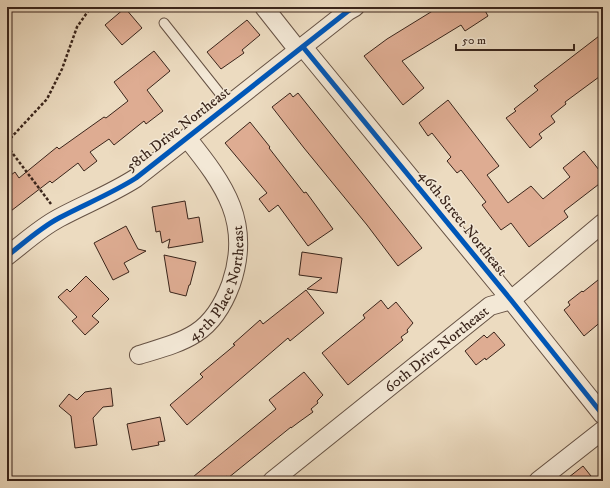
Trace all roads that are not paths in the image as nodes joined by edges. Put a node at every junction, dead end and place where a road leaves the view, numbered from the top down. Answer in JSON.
{"nodes":[{"id":1,"x":264,"y":7,"type":"edge"},
{"id":2,"x":354,"y":7,"type":"edge"},
{"id":3,"x":164,"y":22,"type":"dead end"},
{"id":4,"x":300,"y":48,"type":"junction"},
{"id":5,"x":229,"y":105,"type":"junction"},
{"id":6,"x":188,"y":138,"type":"junction"},
{"id":7,"x":603,"y":224,"type":"edge"},
{"id":8,"x":7,"y":256,"type":"edge"},
{"id":9,"x":511,"y":300,"type":"junction"},
{"id":10,"x":139,"y":355,"type":"dead end"},
{"id":11,"x":603,"y":415,"type":"edge"},
{"id":12,"x":603,"y":430,"type":"edge"},
{"id":13,"x":272,"y":481,"type":"edge"},
{"id":14,"x":538,"y":481,"type":"edge"}],
"edges":[{"from":1,"to":4,"type":"street","name":"46th Street Northeast"},
{"from":2,"to":4,"type":"street","name":"58th Drive Northeast"},
{"from":3,"to":5,"type":"lane"},
{"from":4,"to":5,"type":"street","name":"58th Drive Northeast"},
{"from":4,"to":9,"type":"street","name":"46th Street Northeast"},
{"from":5,"to":6,"type":"street","name":"58th Drive Northeast"},
{"from":6,"to":8,"type":"street","name":"58th Drive Northeast"},
{"from":6,"to":10,"type":"street","name":"45th Place Northeast"},
{"from":7,"to":9,"type":"street","name":"60th Drive Northeast"},
{"from":9,"to":11,"type":"street","name":"46th Street Northeast"},
{"from":9,"to":13,"type":"street","name":"60th Drive Northeast"},
{"from":12,"to":14,"type":"street"}]}
